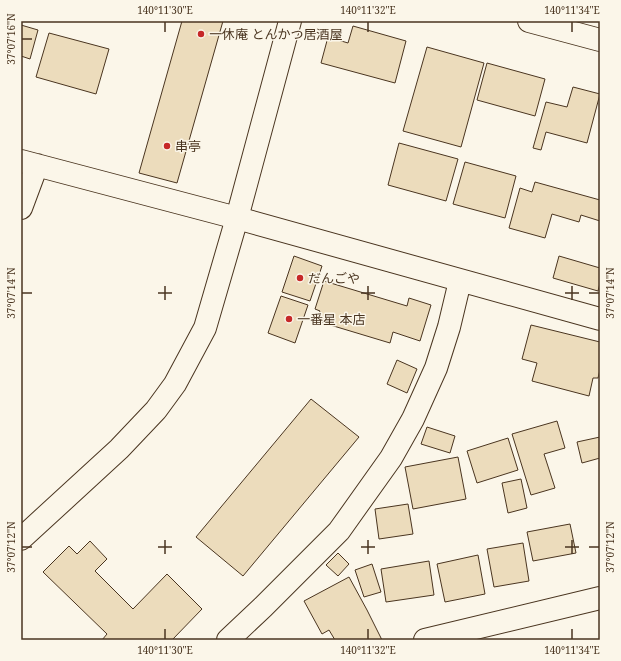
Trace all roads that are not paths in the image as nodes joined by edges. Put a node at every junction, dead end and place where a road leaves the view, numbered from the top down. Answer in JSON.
{"nodes":[{"id":1,"x":290,"y":21,"type":"edge"},
{"id":2,"x":530,"y":21,"type":"edge"},
{"id":3,"x":600,"y":40,"type":"edge"},
{"id":4,"x":29,"y":163,"type":"edge"},
{"id":5,"x":21,"y":208,"type":"edge"},
{"id":6,"x":237,"y":218,"type":"junction"},
{"id":7,"x":460,"y":281,"type":"junction"},
{"id":8,"x":600,"y":319,"type":"edge"},
{"id":9,"x":21,"y":539,"type":"edge"},
{"id":10,"x":600,"y":598,"type":"edge"},
{"id":11,"x":494,"y":624,"type":"junction"},
{"id":12,"x":228,"y":640,"type":"edge"},
{"id":13,"x":425,"y":640,"type":"edge"},
{"id":14,"x":508,"y":640,"type":"edge"}],
"edges":[{"from":1,"to":6,"type":"street"},
{"from":2,"to":3,"type":"street"},
{"from":4,"to":5,"type":"street"},
{"from":4,"to":6,"type":"street"},
{"from":6,"to":7,"type":"street"},
{"from":6,"to":9,"type":"street"},
{"from":7,"to":8,"type":"street"},
{"from":7,"to":12,"type":"street"},
{"from":10,"to":11,"type":"street"},
{"from":11,"to":13,"type":"street"},
{"from":11,"to":14,"type":"street"}]}
